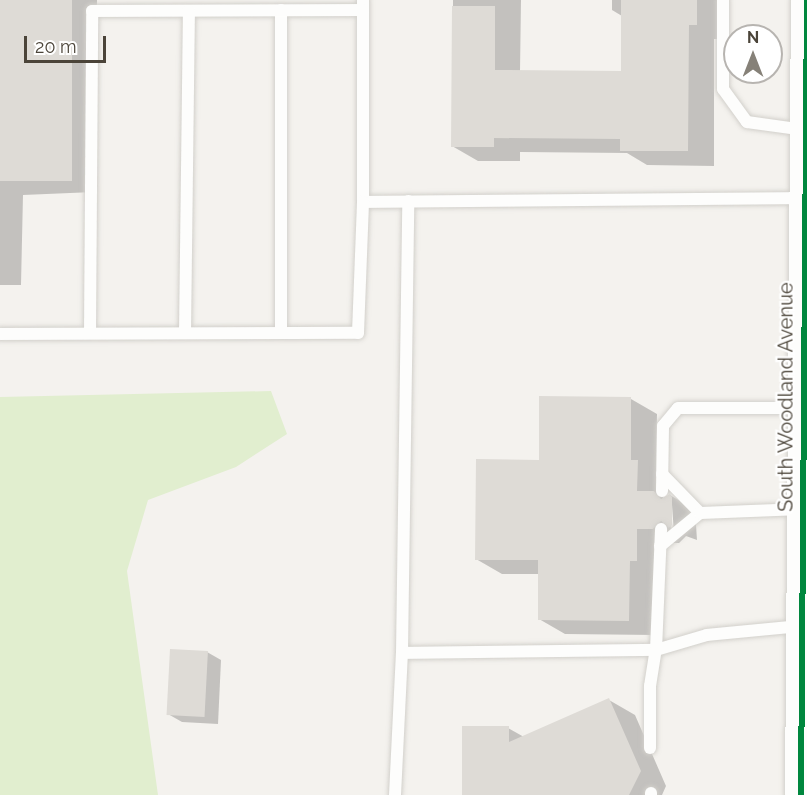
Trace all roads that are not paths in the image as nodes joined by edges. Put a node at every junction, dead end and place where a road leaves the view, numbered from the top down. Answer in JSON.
{"nodes":[{"id":1,"x":723,"y":0,"type":"edge"},
{"id":2,"x":807,"y":0,"type":"edge"},
{"id":3,"x":304,"y":5,"type":"edge"},
{"id":4,"x":363,"y":5,"type":"edge"},
{"id":5,"x":281,"y":10,"type":"junction"},
{"id":6,"x":189,"y":11,"type":"junction"},
{"id":7,"x":805,"y":130,"type":"junction"},
{"id":8,"x":804,"y":198,"type":"junction"},
{"id":9,"x":408,"y":201,"type":"junction"},
{"id":10,"x":363,"y":202,"type":"junction"},
{"id":11,"x":90,"y":333,"type":"junction"},
{"id":12,"x":185,"y":333,"type":"junction"},
{"id":13,"x":281,"y":333,"type":"junction"},
{"id":14,"x":0,"y":334,"type":"edge"},
{"id":15,"x":802,"y":408,"type":"junction"},
{"id":16,"x":662,"y":474,"type":"junction"},
{"id":17,"x":662,"y":491,"type":"dead end"},
{"id":18,"x":802,"y":509,"type":"junction"},
{"id":19,"x":700,"y":513,"type":"junction"},
{"id":20,"x":661,"y":529,"type":"dead end"},
{"id":21,"x":660,"y":546,"type":"junction"},
{"id":22,"x":801,"y":626,"type":"junction"},
{"id":23,"x":656,"y":650,"type":"junction"},
{"id":24,"x":402,"y":653,"type":"junction"},
{"id":25,"x":650,"y":748,"type":"dead end"},
{"id":26,"x":395,"y":795,"type":"edge"},
{"id":27,"x":801,"y":795,"type":"edge"}],
"edges":[{"from":1,"to":7,"type":"lane"},
{"from":2,"to":7,"type":"street","name":"South Woodland Avenue"},
{"from":3,"to":4,"type":"lane"},
{"from":3,"to":5,"type":"lane"},
{"from":4,"to":10,"type":"lane"},
{"from":5,"to":6,"type":"lane"},
{"from":5,"to":13,"type":"lane"},
{"from":6,"to":11,"type":"lane"},
{"from":6,"to":12,"type":"lane"},
{"from":7,"to":8,"type":"street","name":"South Woodland Avenue"},
{"from":8,"to":9,"type":"lane"},
{"from":8,"to":15,"type":"street","name":"South Woodland Avenue"},
{"from":9,"to":10,"type":"lane"},
{"from":9,"to":24,"type":"lane"},
{"from":10,"to":13,"type":"lane"},
{"from":11,"to":12,"type":"lane"},
{"from":11,"to":14,"type":"lane"},
{"from":12,"to":13,"type":"lane"},
{"from":15,"to":16,"type":"lane"},
{"from":15,"to":18,"type":"street","name":"South Woodland Avenue"},
{"from":16,"to":17,"type":"lane"},
{"from":16,"to":19,"type":"lane"},
{"from":18,"to":19,"type":"lane"},
{"from":18,"to":22,"type":"street","name":"South Woodland Avenue"},
{"from":19,"to":21,"type":"lane"},
{"from":20,"to":21,"type":"lane"},
{"from":21,"to":23,"type":"lane"},
{"from":22,"to":23,"type":"lane"},
{"from":22,"to":27,"type":"street","name":"South Woodland Avenue"},
{"from":23,"to":24,"type":"lane"},
{"from":23,"to":25,"type":"lane"},
{"from":24,"to":26,"type":"lane"}]}
